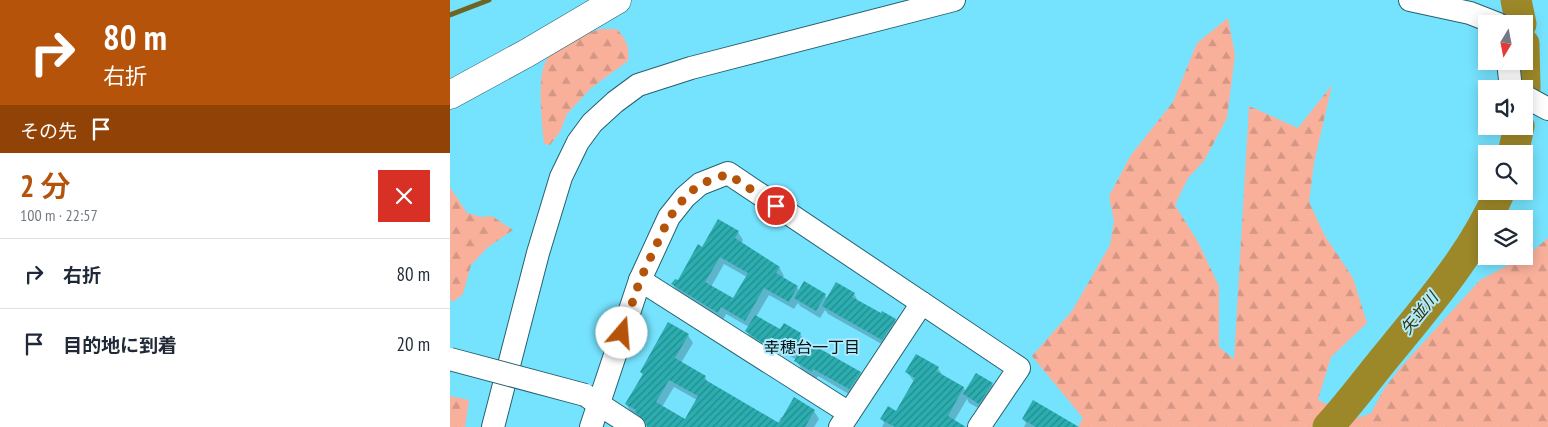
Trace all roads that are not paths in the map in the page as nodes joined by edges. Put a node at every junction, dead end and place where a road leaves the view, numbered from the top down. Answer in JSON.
{"nodes":[{"id":1,"x":617,"y":0,"type":"edge"},
{"id":2,"x":954,"y":0,"type":"edge"},
{"id":3,"x":1410,"y":0,"type":"edge"},
{"id":4,"x":1478,"y":16,"type":"edge"},
{"id":5,"x":450,"y":95,"type":"edge"},
{"id":6,"x":1533,"y":101,"type":"edge"},
{"id":7,"x":1548,"y":109,"type":"edge"},
{"id":8,"x":640,"y":280,"type":"junction"},
{"id":9,"x":922,"y":303,"type":"junction"},
{"id":10,"x":450,"y":359,"type":"edge"},
{"id":11,"x":592,"y":400,"type":"junction"},
{"id":12,"x":844,"y":420,"type":"edge"},
{"id":13,"x":493,"y":427,"type":"edge"},
{"id":14,"x":592,"y":427,"type":"edge"},
{"id":15,"x":634,"y":427,"type":"edge"},
{"id":16,"x":979,"y":427,"type":"edge"}],
"edges":[{"from":1,"to":5,"type":"main road"},
{"from":2,"to":13,"type":"street"},
{"from":3,"to":4,"type":"street"},
{"from":6,"to":7,"type":"street"},
{"from":8,"to":9,"type":"street"},
{"from":8,"to":11,"type":"street"},
{"from":8,"to":12,"type":"street"},
{"from":9,"to":12,"type":"street"},
{"from":9,"to":16,"type":"street"},
{"from":10,"to":11,"type":"street","bridge":true},
{"from":11,"to":14,"type":"street"},
{"from":11,"to":15,"type":"street"}]}
